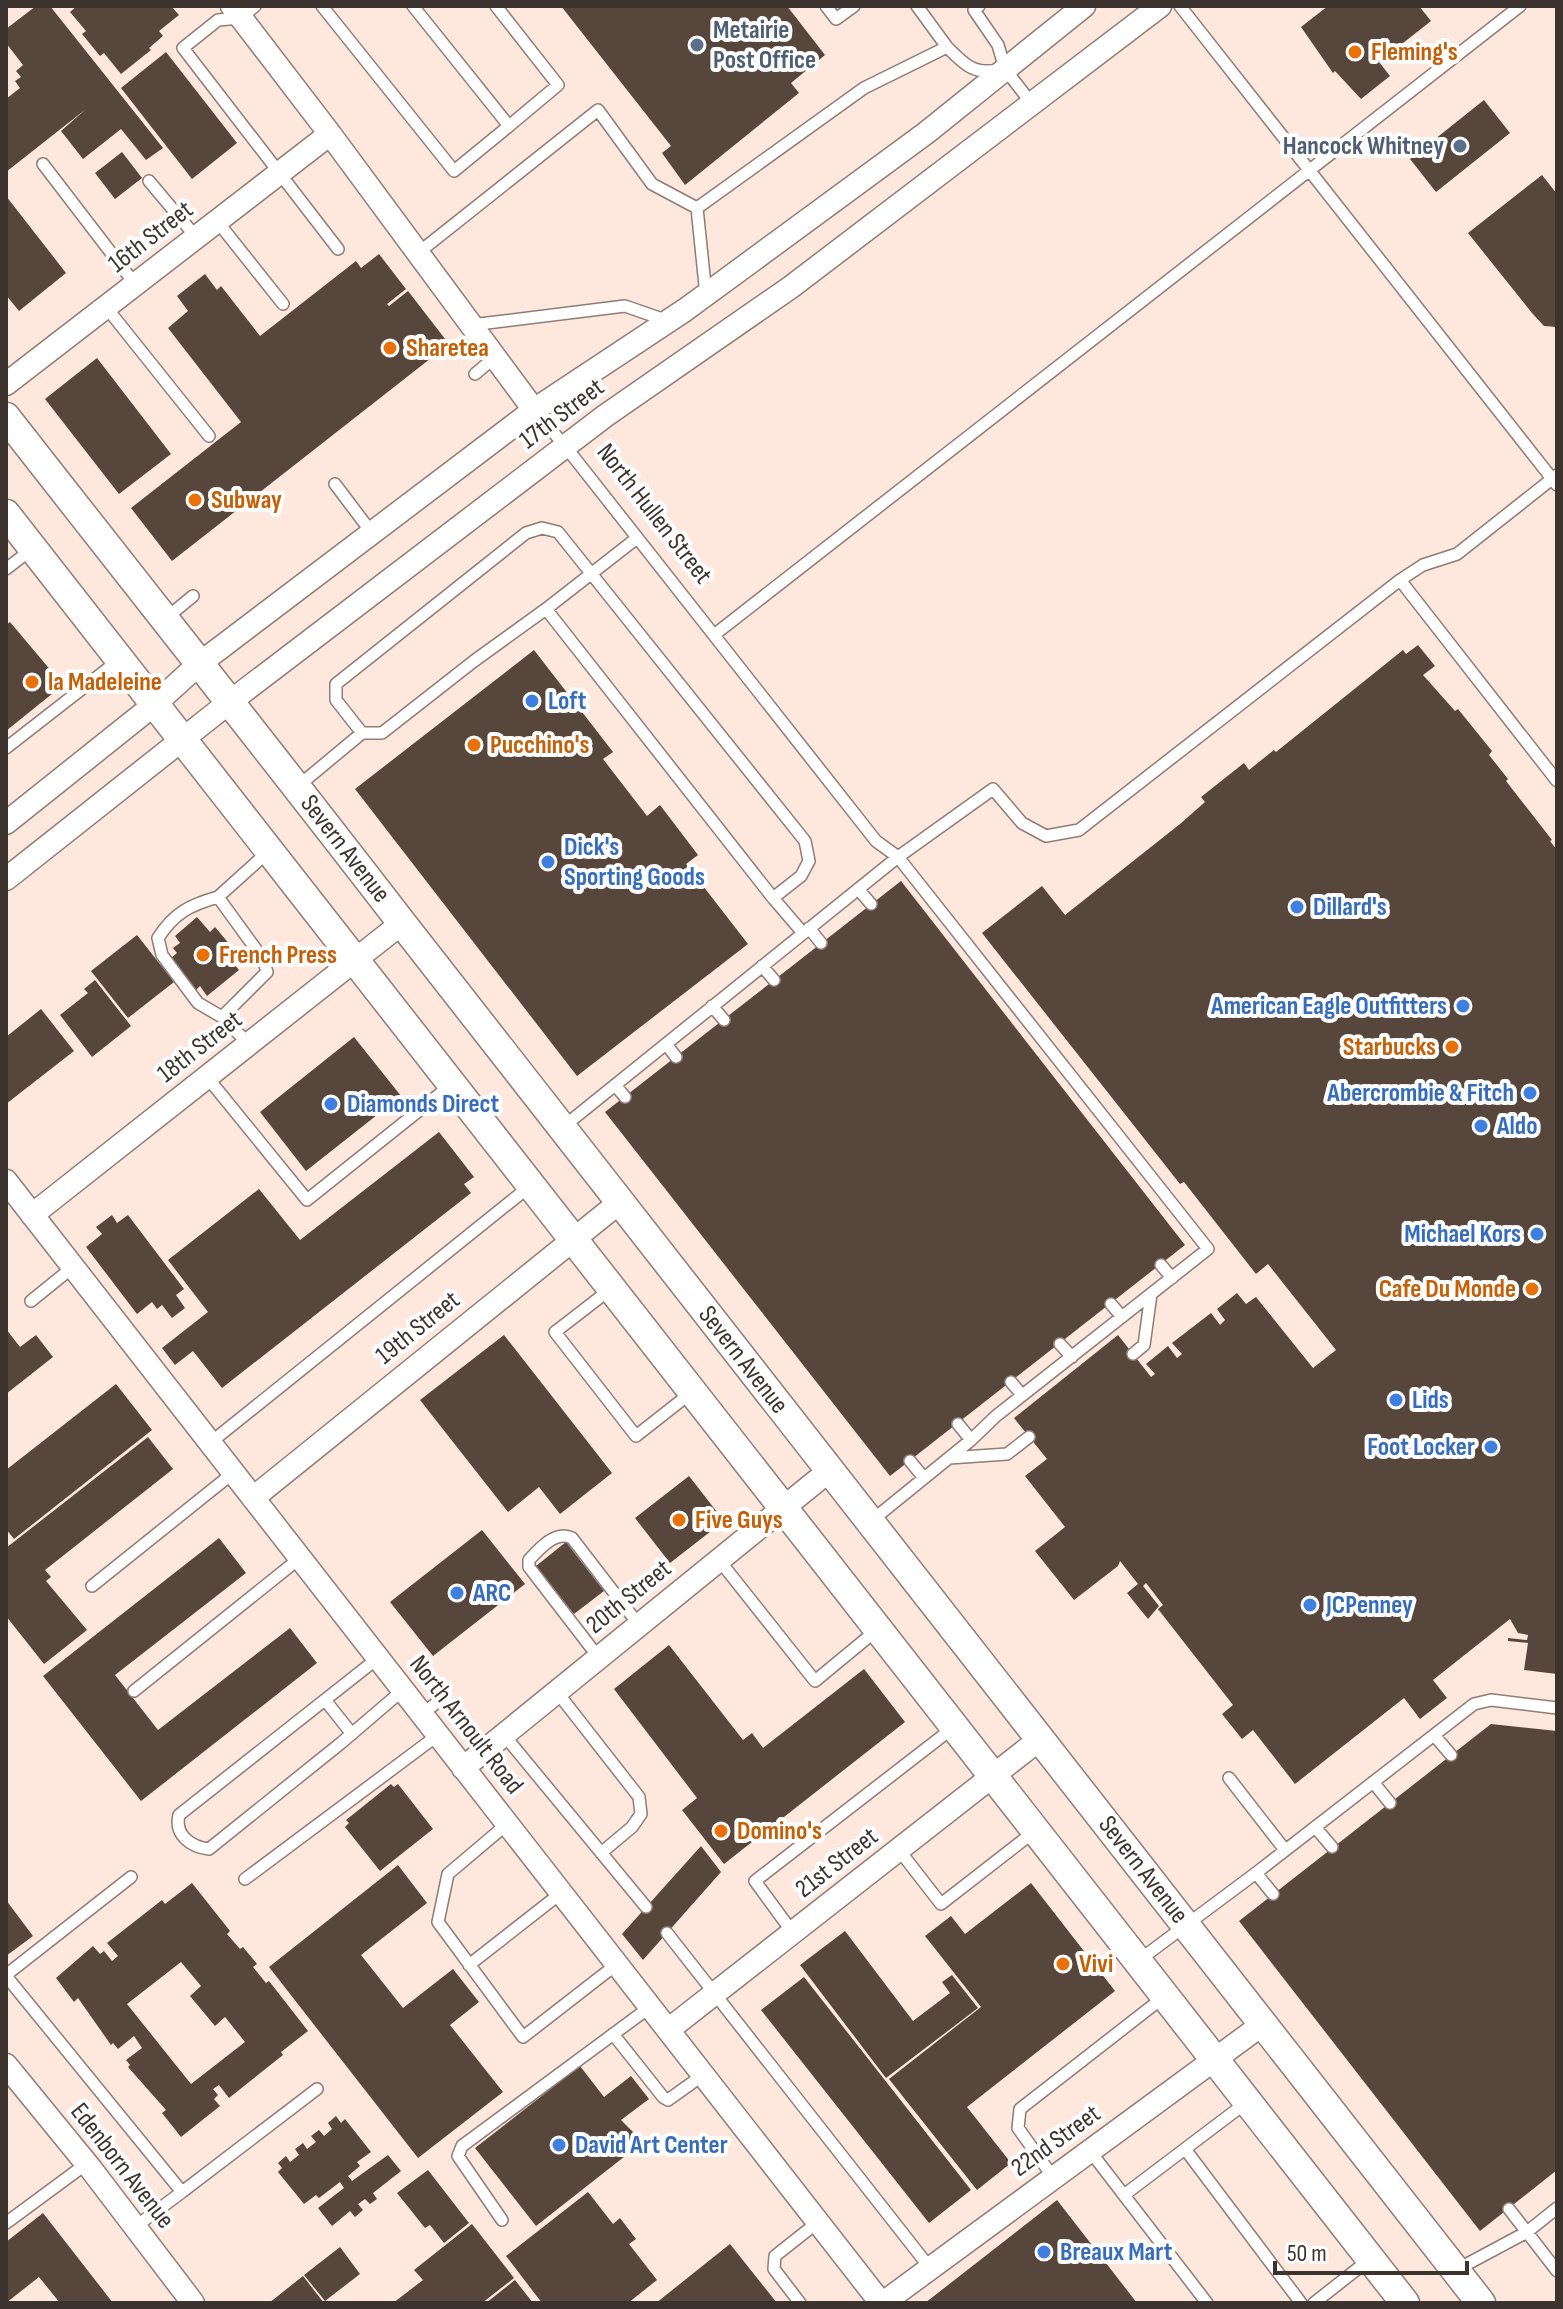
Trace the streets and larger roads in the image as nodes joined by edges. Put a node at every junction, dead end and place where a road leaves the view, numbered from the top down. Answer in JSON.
{"nodes":[{"id":1,"x":1084,"y":6,"type":"edge"},
{"id":2,"x":1160,"y":6,"type":"edge"},
{"id":3,"x":243,"y":10,"type":"edge"},
{"id":4,"x":330,"y":134,"type":"junction"},
{"id":5,"x":6,"y":384,"type":"edge"},
{"id":6,"x":534,"y":410,"type":"junction"},
{"id":7,"x":6,"y":417,"type":"edge"},
{"id":8,"x":6,"y":514,"type":"edge"},
{"id":9,"x":199,"y":664,"type":"junction"},
{"id":10,"x":231,"y":701,"type":"junction"},
{"id":11,"x":155,"y":704,"type":"junction"},
{"id":12,"x":182,"y":739,"type":"junction"},
{"id":13,"x":6,"y":823,"type":"edge"},
{"id":14,"x":6,"y":879,"type":"edge"},
{"id":15,"x":402,"y":923,"type":"junction"},
{"id":16,"x":355,"y":960,"type":"junction"},
{"id":17,"x":6,"y":1181,"type":"edge"},
{"id":18,"x":620,"y":1202,"type":"junction"},
{"id":19,"x":20,"y":1209,"type":"edge"},
{"id":20,"x":573,"y":1239,"type":"junction"},
{"id":21,"x":830,"y":1470,"type":"junction"},
{"id":22,"x":253,"y":1498,"type":"junction"},
{"id":23,"x":783,"y":1508,"type":"junction"},
{"id":24,"x":1040,"y":1739,"type":"junction"},
{"id":25,"x":463,"y":1768,"type":"junction"},
{"id":26,"x":993,"y":1776,"type":"junction"},
{"id":27,"x":1263,"y":2024,"type":"junction"},
{"id":28,"x":668,"y":2030,"type":"junction"},
{"id":29,"x":1214,"y":2059,"type":"junction"},
{"id":30,"x":6,"y":2065,"type":"edge"},
{"id":31,"x":193,"y":2303,"type":"edge"},
{"id":32,"x":882,"y":2303,"type":"edge"},
{"id":33,"x":1405,"y":2303,"type":"edge"},
{"id":34,"x":1481,"y":2303,"type":"edge"}],
"edges":[{"from":1,"to":6,"type":"street","name":"17th Street"},
{"from":2,"to":10,"type":"street","name":"17th Street"},
{"from":3,"to":4,"type":"street","name":"North Hullen Street"},
{"from":4,"to":5,"type":"street","name":"16th Street"},
{"from":4,"to":6,"type":"street","name":"North Hullen Street"},
{"from":6,"to":9,"type":"street","name":"17th Street"},
{"from":7,"to":9,"type":"street","name":"Severn Avenue"},
{"from":8,"to":11,"type":"street"},
{"from":9,"to":10,"type":"street","name":"Severn Avenue"},
{"from":9,"to":11,"type":"street","name":"17th Street"},
{"from":10,"to":12,"type":"street","name":"17th Street"},
{"from":10,"to":15,"type":"street","name":"Severn Avenue"},
{"from":11,"to":12,"type":"street"},
{"from":11,"to":13,"type":"street","name":"17th Street"},
{"from":12,"to":14,"type":"street","name":"17th Street"},
{"from":12,"to":16,"type":"street"},
{"from":15,"to":16,"type":"street","name":"18th Street"},
{"from":15,"to":18,"type":"street","name":"Severn Avenue"},
{"from":16,"to":19,"type":"street","name":"18th Street"},
{"from":16,"to":20,"type":"street"},
{"from":17,"to":19,"type":"street","name":"North Arnoult Road"},
{"from":18,"to":20,"type":"street","name":"19th Street"},
{"from":18,"to":21,"type":"street","name":"Severn Avenue"},
{"from":19,"to":22,"type":"street","name":"North Arnoult Road"},
{"from":20,"to":22,"type":"street","name":"19th Street"},
{"from":20,"to":23,"type":"street"},
{"from":21,"to":23,"type":"street","name":"20th Street"},
{"from":21,"to":24,"type":"street","name":"Severn Avenue"},
{"from":22,"to":25,"type":"street","name":"North Arnoult Road"},
{"from":23,"to":25,"type":"street","name":"20th Street"},
{"from":23,"to":26,"type":"street"},
{"from":24,"to":26,"type":"street","name":"21st Street"},
{"from":24,"to":27,"type":"street","name":"Severn Avenue"},
{"from":25,"to":28,"type":"street","name":"North Arnoult Road"},
{"from":26,"to":28,"type":"street","name":"21st Street"},
{"from":26,"to":29,"type":"street"},
{"from":27,"to":29,"type":"street","name":"22nd Street"},
{"from":27,"to":34,"type":"street","name":"Severn Avenue"},
{"from":28,"to":32,"type":"street","name":"North Arnoult Road"},
{"from":29,"to":32,"type":"street","name":"22nd Street"},
{"from":29,"to":33,"type":"street"},
{"from":30,"to":31,"type":"street","name":"Edenborn Avenue"}]}
